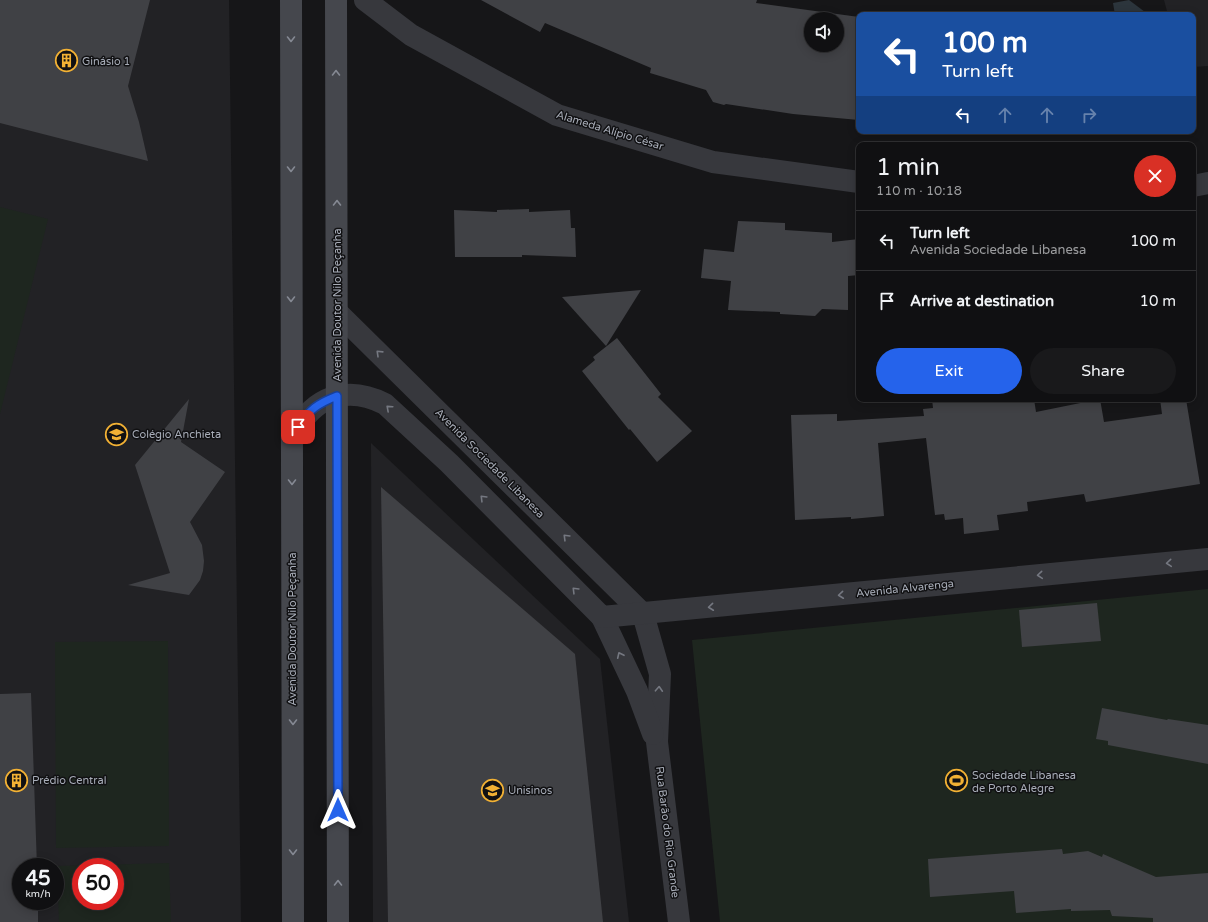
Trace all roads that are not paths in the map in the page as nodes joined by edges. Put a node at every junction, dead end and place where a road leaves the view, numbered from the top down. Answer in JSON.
{"nodes":[{"id":1,"x":291,"y":0,"type":"edge"},
{"id":2,"x":336,"y":0,"type":"edge"},
{"id":3,"x":365,"y":0,"type":"edge"},
{"id":4,"x":856,"y":182,"type":"edge"},
{"id":5,"x":1208,"y":183,"type":"edge"},
{"id":6,"x":1196,"y":185,"type":"edge"},
{"id":7,"x":337,"y":312,"type":"junction"},
{"id":8,"x":337,"y":396,"type":"junction"},
{"id":9,"x":292,"y":443,"type":"junction"},
{"id":10,"x":449,"y":463,"type":"junction"},
{"id":11,"x":497,"y":469,"type":"junction"},
{"id":12,"x":1208,"y":559,"type":"edge"},
{"id":13,"x":643,"y":614,"type":"junction"},
{"id":14,"x":602,"y":618,"type":"junction"},
{"id":15,"x":657,"y":742,"type":"junction"},
{"id":16,"x":294,"y":922,"type":"edge"},
{"id":17,"x":338,"y":922,"type":"edge"},
{"id":18,"x":680,"y":922,"type":"edge"}],
"edges":[{"from":1,"to":9,"type":"main road","name":"Avenida Doutor Nilo Peçanha","one_way":true},
{"from":7,"to":2,"type":"main road","name":"Avenida Doutor Nilo Peçanha","one_way":true},
{"from":3,"to":4,"type":"street","name":"Alameda Alípio César"},
{"from":5,"to":6,"type":"street"},
{"from":7,"to":8,"type":"main road","name":"Avenida Doutor Nilo Peçanha"},
{"from":11,"to":7,"type":"street","name":"Avenida Sociedade Libanesa","one_way":true},
{"from":8,"to":9,"type":"street"},
{"from":10,"to":8,"type":"street","one_way":true},
{"from":17,"to":8,"type":"main road","name":"Avenida Doutor Nilo Peçanha","one_way":true},
{"from":9,"to":16,"type":"main road","name":"Avenida Doutor Nilo Peçanha","one_way":true},
{"from":10,"to":11,"type":"street"},
{"from":14,"to":10,"type":"street","one_way":true},
{"from":13,"to":11,"type":"street","name":"Avenida Sociedade Libanesa","one_way":true},
{"from":12,"to":13,"type":"street","name":"Avenida Alvarenga","one_way":true},
{"from":13,"to":14,"type":"street","name":"Avenida Alvarenga"},
{"from":15,"to":13,"type":"street","name":"Rua Barão do Rio Grande","one_way":true},
{"from":15,"to":14,"type":"street","name":"Rua Barão do Rio Grande","one_way":true},
{"from":15,"to":18,"type":"street","name":"Rua Barão do Rio Grande"}]}
